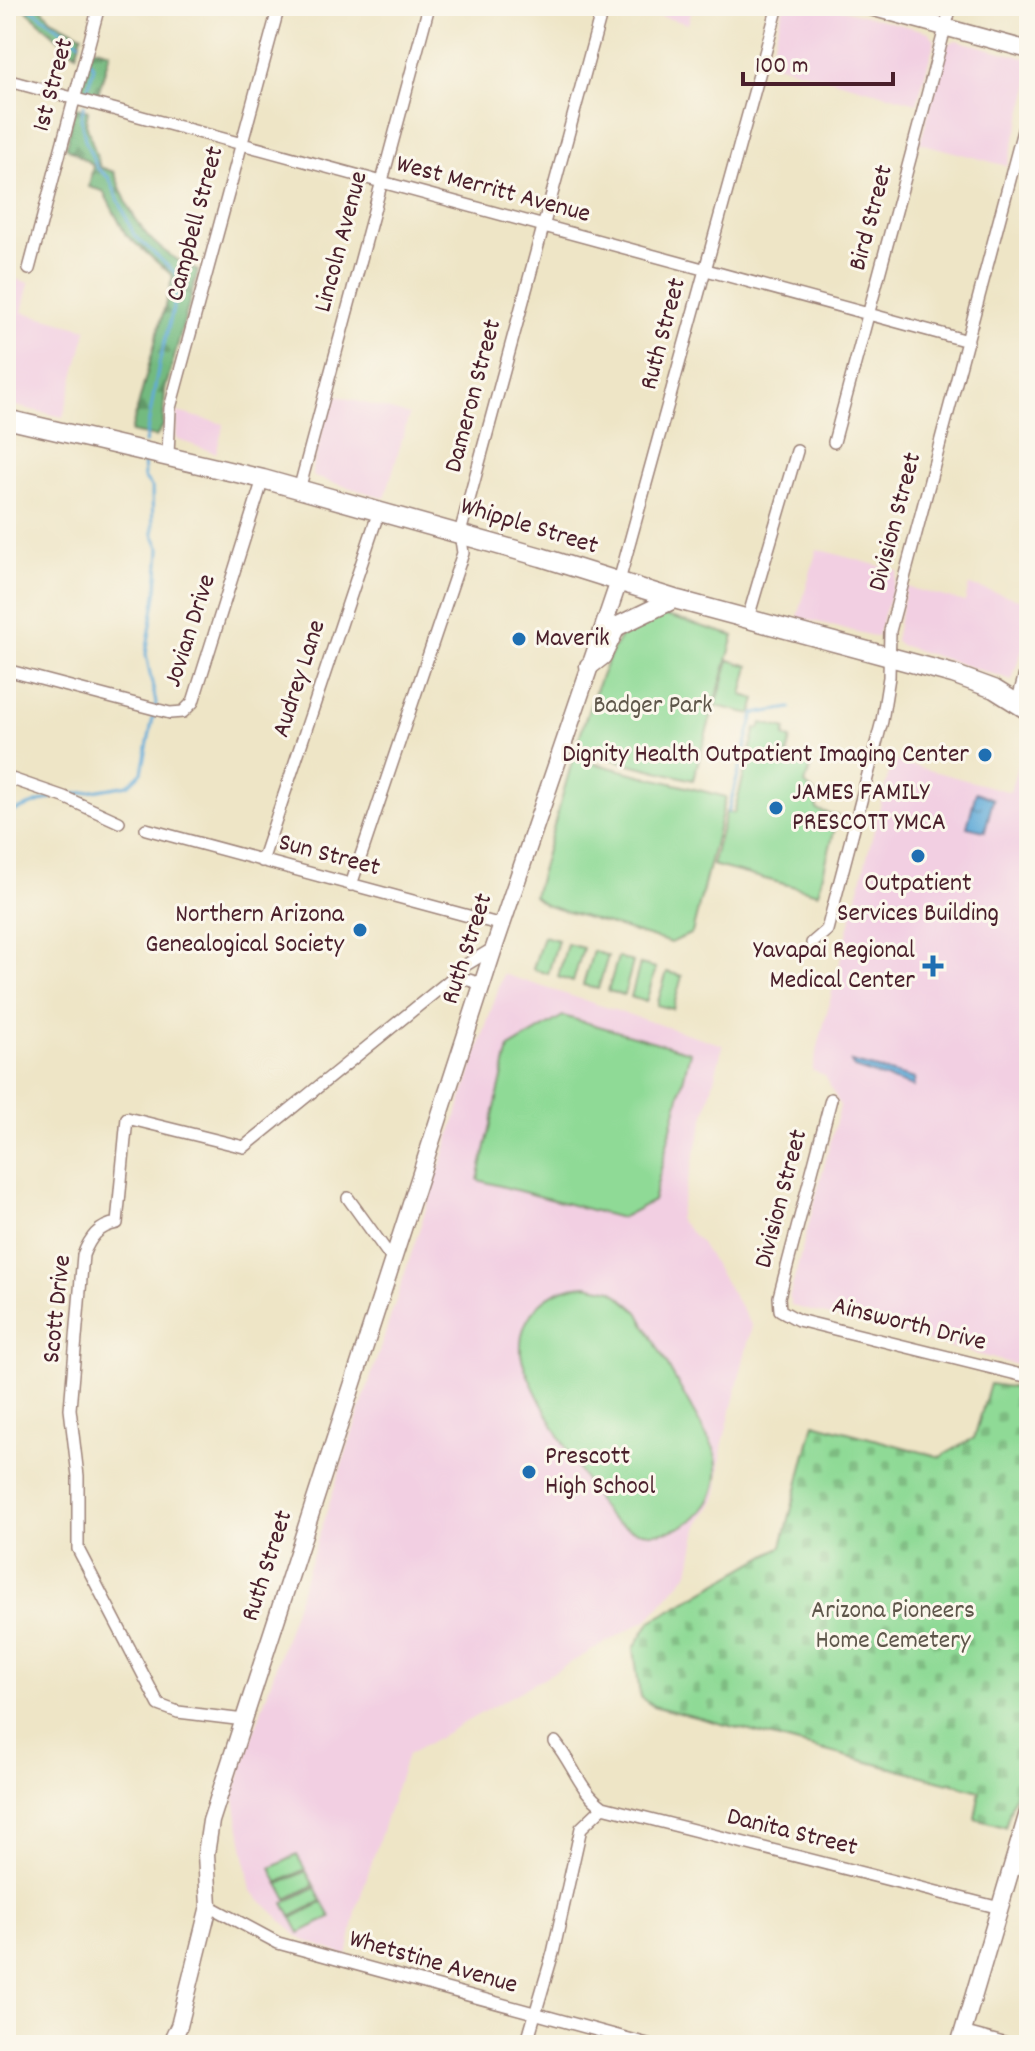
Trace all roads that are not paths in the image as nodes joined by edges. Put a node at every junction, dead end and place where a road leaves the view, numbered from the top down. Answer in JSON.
{"nodes":[{"id":1,"x":99,"y":6,"type":"edge"},
{"id":2,"x":279,"y":6,"type":"edge"},
{"id":3,"x":429,"y":6,"type":"edge"},
{"id":4,"x":603,"y":6,"type":"edge"},
{"id":5,"x":778,"y":6,"type":"edge"},
{"id":6,"x":867,"y":6,"type":"edge"},
{"id":7,"x":951,"y":6,"type":"edge"},
{"id":8,"x":945,"y":28,"type":"junction"},
{"id":9,"x":1029,"y":50,"type":"edge"},
{"id":10,"x":6,"y":80,"type":"edge"},
{"id":11,"x":75,"y":99,"type":"junction"},
{"id":12,"x":1029,"y":108,"type":"edge"},
{"id":13,"x":241,"y":142,"type":"junction"},
{"id":14,"x":380,"y":181,"type":"junction"},
{"id":15,"x":544,"y":226,"type":"junction"},
{"id":16,"x":29,"y":269,"type":"dead end"},
{"id":17,"x":706,"y":272,"type":"junction"},
{"id":18,"x":869,"y":314,"type":"junction"},
{"id":19,"x":968,"y":341,"type":"junction"},
{"id":20,"x":6,"y":419,"type":"edge"},
{"id":21,"x":834,"y":442,"type":"dead end"},
{"id":22,"x":797,"y":451,"type":"dead end"},
{"id":23,"x":168,"y":455,"type":"junction"},
{"id":24,"x":263,"y":479,"type":"junction"},
{"id":25,"x":299,"y":490,"type":"junction"},
{"id":26,"x":379,"y":511,"type":"junction"},
{"id":27,"x":460,"y":533,"type":"junction"},
{"id":28,"x":619,"y":581,"type":"junction"},
{"id":29,"x":674,"y":599,"type":"junction"},
{"id":30,"x":748,"y":618,"type":"junction"},
{"id":31,"x":888,"y":655,"type":"junction"},
{"id":32,"x":1029,"y":659,"type":"edge"},
{"id":33,"x":589,"y":666,"type":"junction"},
{"id":34,"x":6,"y":670,"type":"edge"},
{"id":35,"x":1023,"y":707,"type":"edge"},
{"id":36,"x":6,"y":777,"type":"edge"},
{"id":37,"x":119,"y":822,"type":"dead end"},
{"id":38,"x":146,"y":829,"type":"dead end"},
{"id":39,"x":262,"y":861,"type":"junction"},
{"id":40,"x":351,"y":885,"type":"junction"},
{"id":41,"x":502,"y":925,"type":"junction"},
{"id":42,"x":812,"y":943,"type":"dead end"},
{"id":43,"x":494,"y":948,"type":"junction"},
{"id":44,"x":450,"y":980,"type":"junction"},
{"id":45,"x":482,"y":984,"type":"junction"},
{"id":46,"x":831,"y":1099,"type":"dead end"},
{"id":47,"x":348,"y":1198,"type":"dead end"},
{"id":48,"x":392,"y":1259,"type":"junction"},
{"id":49,"x":780,"y":1310,"type":"joint"},
{"id":50,"x":1029,"y":1377,"type":"edge"},
{"id":51,"x":244,"y":1720,"type":"junction"},
{"id":52,"x":555,"y":1742,"type":"dead end"},
{"id":53,"x":603,"y":1807,"type":"junction"},
{"id":54,"x":1029,"y":1809,"type":"edge"},
{"id":55,"x":209,"y":1906,"type":"junction"},
{"id":56,"x":1000,"y":1908,"type":"junction"},
{"id":57,"x":535,"y":2015,"type":"junction"},
{"id":58,"x":961,"y":2039,"type":"edge"},
{"id":59,"x":170,"y":2045,"type":"edge"},
{"id":60,"x":526,"y":2045,"type":"edge"},
{"id":61,"x":651,"y":2045,"type":"edge"},
{"id":62,"x":1011,"y":2045,"type":"edge"}],
"edges":[{"from":1,"to":11,"type":"street","name":"1st Street"},
{"from":2,"to":13,"type":"street","name":"Campbell Street"},
{"from":3,"to":14,"type":"street","name":"Lincoln Avenue"},
{"from":4,"to":15,"type":"street","name":"Dameron Street"},
{"from":5,"to":17,"type":"street","name":"Ruth Street"},
{"from":6,"to":8,"type":"street"},
{"from":7,"to":8,"type":"street","name":"Bird Street"},
{"from":8,"to":9,"type":"street"},
{"from":8,"to":18,"type":"street","name":"Bird Street"},
{"from":10,"to":11,"type":"street","name":"West Merritt Avenue"},
{"from":11,"to":13,"type":"street","name":"West Merritt Avenue"},
{"from":11,"to":16,"type":"street","name":"1st Street"},
{"from":12,"to":19,"type":"street","name":"Division Street"},
{"from":13,"to":14,"type":"street","name":"West Merritt Avenue"},
{"from":13,"to":23,"type":"street","name":"Campbell Street"},
{"from":14,"to":15,"type":"street","name":"West Merritt Avenue"},
{"from":14,"to":25,"type":"street","name":"Lincoln Avenue"},
{"from":15,"to":17,"type":"street","name":"West Merritt Avenue"},
{"from":15,"to":27,"type":"street","name":"Dameron Street"},
{"from":17,"to":18,"type":"street","name":"West Merritt Avenue"},
{"from":17,"to":28,"type":"street","name":"Ruth Street"},
{"from":18,"to":19,"type":"street","name":"West Merritt Avenue"},
{"from":18,"to":21,"type":"street","name":"Bird Street"},
{"from":19,"to":31,"type":"street","name":"Division Street"},
{"from":20,"to":23,"type":"main road","name":"Whipple Street"},
{"from":22,"to":30,"type":"street"},
{"from":23,"to":24,"type":"main road","name":"Whipple Street"},
{"from":24,"to":25,"type":"main road","name":"Whipple Street"},
{"from":24,"to":34,"type":"street","name":"Jovian Drive"},
{"from":25,"to":26,"type":"main road","name":"Whipple Street"},
{"from":26,"to":27,"type":"main road","name":"Whipple Street"},
{"from":26,"to":39,"type":"street","name":"Audrey Lane"},
{"from":27,"to":28,"type":"main road","name":"Whipple Street"},
{"from":27,"to":40,"type":"street","name":"Dameron Street"},
{"from":28,"to":29,"type":"main road","name":"Whipple Street"},
{"from":28,"to":33,"type":"street","name":"Ruth Street"},
{"from":29,"to":30,"type":"main road","name":"Whipple Street"},
{"from":29,"to":33,"type":"main road"},
{"from":30,"to":31,"type":"main road","name":"Whipple Street"},
{"from":31,"to":35,"type":"main road","name":"Whipple Street"},
{"from":31,"to":42,"type":"street","name":"Division Street"},
{"from":32,"to":35,"type":"street"},
{"from":33,"to":41,"type":"street","name":"Ruth Street"},
{"from":36,"to":37,"type":"street"},
{"from":38,"to":39,"type":"street","name":"Sun Street"},
{"from":39,"to":40,"type":"street","name":"Sun Street"},
{"from":40,"to":41,"type":"street","name":"Sun Street"},
{"from":41,"to":43,"type":"street","name":"Ruth Street"},
{"from":43,"to":44,"type":"street","name":"Scott Drive"},
{"from":43,"to":45,"type":"street","name":"Ruth Street"},
{"from":44,"to":45,"type":"street"},
{"from":44,"to":51,"type":"street","name":"Scott Drive"},
{"from":45,"to":48,"type":"street","name":"Ruth Street"},
{"from":46,"to":49,"type":"street","name":"Division Street"},
{"from":47,"to":48,"type":"street"},
{"from":48,"to":51,"type":"street","name":"Ruth Street"},
{"from":49,"to":50,"type":"street","name":"Ainsworth Drive"},
{"from":51,"to":55,"type":"street","name":"Ruth Street"},
{"from":52,"to":53,"type":"street"},
{"from":53,"to":56,"type":"street","name":"Danita Street"},
{"from":53,"to":57,"type":"street"},
{"from":54,"to":56,"type":"street"},
{"from":55,"to":57,"type":"street","name":"Whetstine Avenue"},
{"from":55,"to":59,"type":"street","name":"Ruth Street"},
{"from":56,"to":58,"type":"street"},
{"from":57,"to":60,"type":"street"},
{"from":57,"to":61,"type":"street","name":"Whetstine Avenue"},
{"from":58,"to":62,"type":"street"}]}
